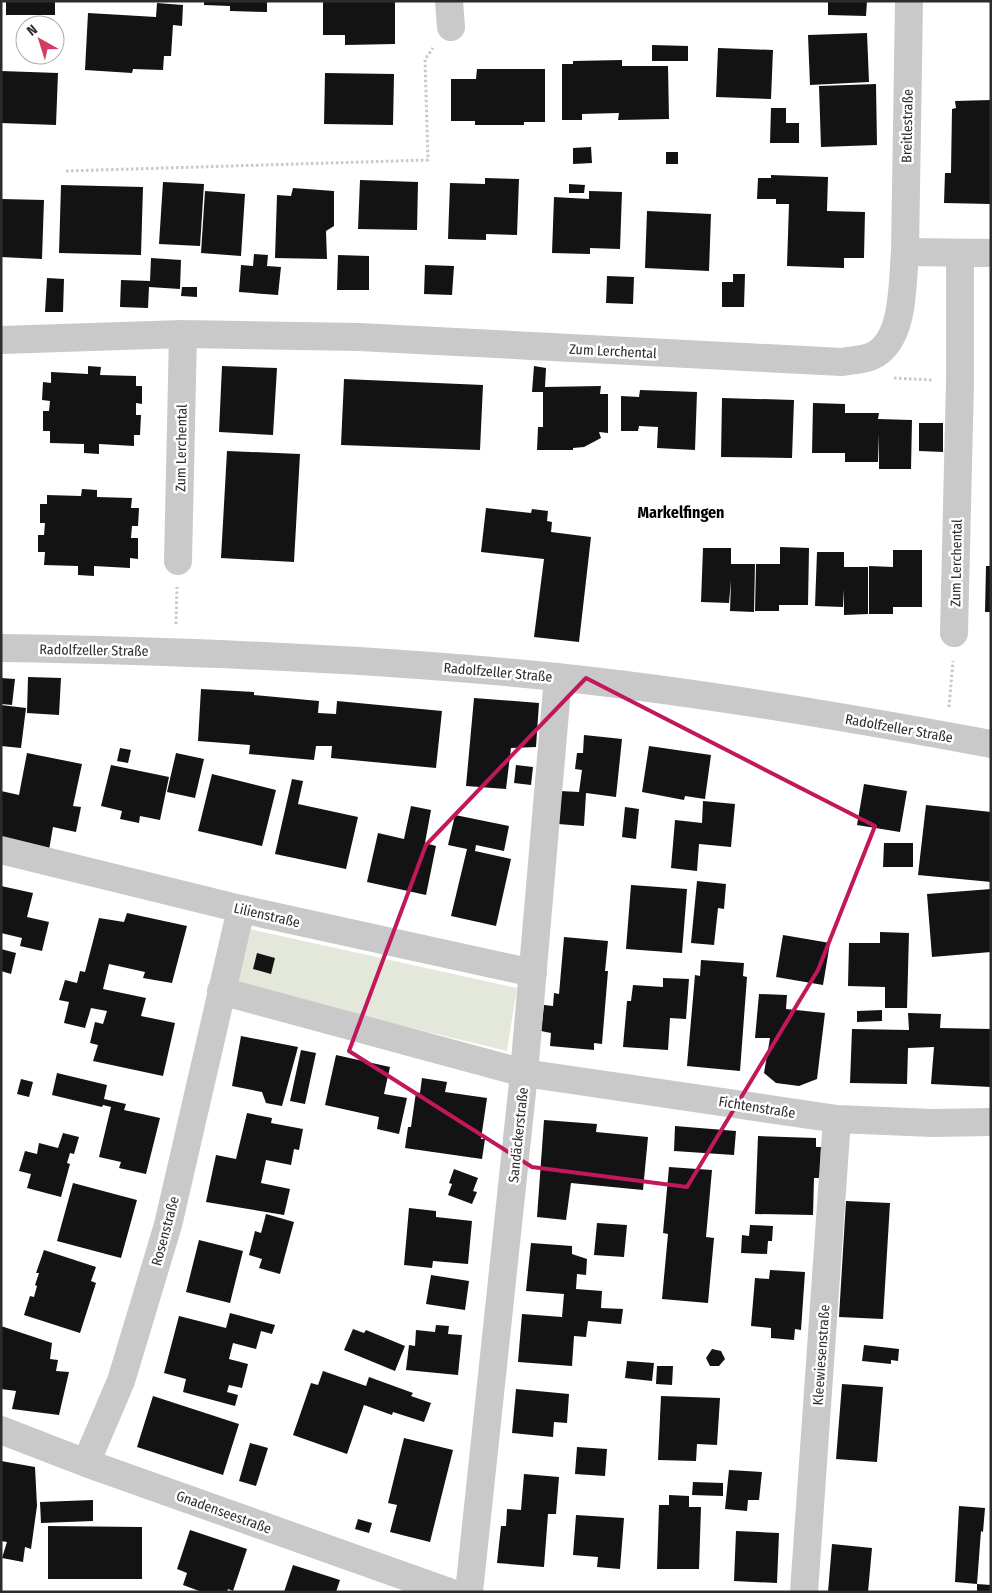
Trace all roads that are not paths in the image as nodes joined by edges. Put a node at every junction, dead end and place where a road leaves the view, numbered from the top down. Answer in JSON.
{"nodes":[{"id":1,"x":908,"y":1,"type":"edge"},
{"id":2,"x":905,"y":252,"type":"junction"},
{"id":3,"x":960,"y":253,"type":"junction"},
{"id":4,"x":991,"y":253,"type":"edge"},
{"id":5,"x":183,"y":334,"type":"junction"},
{"id":6,"x":1,"y":340,"type":"edge"},
{"id":7,"x":178,"y":561,"type":"road end"},
{"id":8,"x":954,"y":633,"type":"road end"},
{"id":9,"x":1,"y":648,"type":"edge"},
{"id":10,"x":558,"y":677,"type":"junction"},
{"id":11,"x":991,"y":744,"type":"edge"},
{"id":12,"x":1,"y":850,"type":"edge"},
{"id":13,"x":241,"y":909,"type":"junction"},
{"id":14,"x":533,"y":973,"type":"junction"},
{"id":15,"x":221,"y":991,"type":"junction"},
{"id":16,"x":524,"y":1074,"type":"junction"},
{"id":17,"x":837,"y":1119,"type":"junction"},
{"id":18,"x":991,"y":1122,"type":"edge"},
{"id":19,"x":1,"y":1430,"type":"edge"},
{"id":20,"x":86,"y":1463,"type":"junction"},
{"id":21,"x":449,"y":1592,"type":"edge"},
{"id":22,"x":469,"y":1592,"type":"edge"},
{"id":23,"x":804,"y":1592,"type":"edge"}],
"edges":[{"from":1,"to":2,"type":"street","name":"Breitlestraße"},
{"from":2,"to":3,"type":"street"},
{"from":2,"to":5,"type":"street","name":"Zum Lerchental"},
{"from":3,"to":4,"type":"street"},
{"from":3,"to":8,"type":"street","name":"Zum Lerchental"},
{"from":5,"to":6,"type":"street","name":"Zum Lerchental"},
{"from":5,"to":7,"type":"street","name":"Zum Lerchental"},
{"from":9,"to":10,"type":"street","name":"Radolfzeller Straße"},
{"from":10,"to":11,"type":"street","name":"Radolfzeller Straße"},
{"from":10,"to":14,"type":"street","name":"Sandäckerstraße"},
{"from":12,"to":13,"type":"street","name":"Lilienstraße"},
{"from":13,"to":14,"type":"street","name":"Lilienstraße"},
{"from":13,"to":15,"type":"street","name":"Rosenstraße"},
{"from":14,"to":16,"type":"street","name":"Sandäckerstraße"},
{"from":15,"to":16,"type":"street"},
{"from":15,"to":20,"type":"street","name":"Rosenstraße"},
{"from":16,"to":17,"type":"street","name":"Fichtenstraße"},
{"from":16,"to":22,"type":"street","name":"Sandäckerstraße"},
{"from":17,"to":18,"type":"street","name":"Fichtenstraße"},
{"from":17,"to":23,"type":"street","name":"Kleewiesenstraße"},
{"from":19,"to":20,"type":"street","name":"Gnadenseestraße"},
{"from":20,"to":21,"type":"street","name":"Gnadenseestraße"}]}
